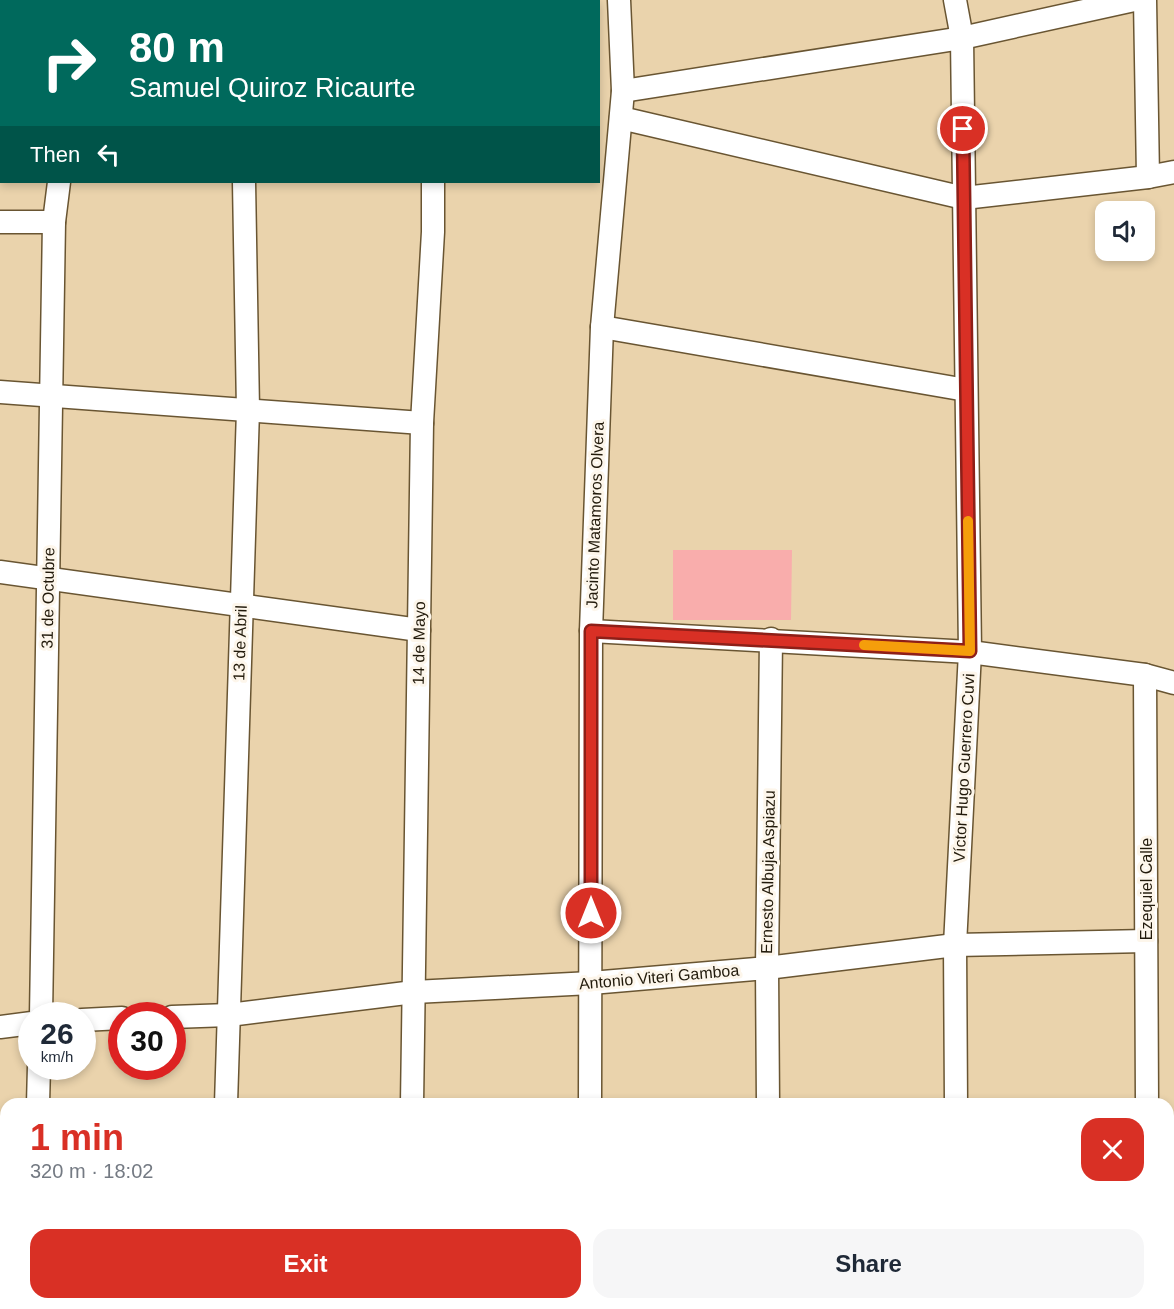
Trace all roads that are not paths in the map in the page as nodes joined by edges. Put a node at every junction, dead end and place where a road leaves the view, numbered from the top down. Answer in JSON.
{"nodes":[{"id":1,"x":619,"y":0,"type":"edge"},
{"id":2,"x":955,"y":0,"type":"edge"},
{"id":3,"x":1134,"y":0,"type":"edge"},
{"id":4,"x":1145,"y":0,"type":"edge"},
{"id":5,"x":962,"y":38,"type":"junction"},
{"id":6,"x":623,"y":91,"type":"junction"},
{"id":7,"x":621,"y":118,"type":"junction"},
{"id":8,"x":1174,"y":172,"type":"edge"},
{"id":9,"x":1148,"y":177,"type":"junction"},
{"id":10,"x":59,"y":183,"type":"edge"},
{"id":11,"x":244,"y":183,"type":"edge"},
{"id":12,"x":433,"y":183,"type":"edge"},
{"id":13,"x":964,"y":198,"type":"junction"},
{"id":14,"x":0,"y":222,"type":"edge"},
{"id":15,"x":54,"y":222,"type":"junction"},
{"id":16,"x":602,"y":327,"type":"junction"},
{"id":17,"x":966,"y":390,"type":"junction"},
{"id":18,"x":0,"y":392,"type":"edge"},
{"id":19,"x":51,"y":395,"type":"junction"},
{"id":20,"x":248,"y":410,"type":"junction"},
{"id":21,"x":422,"y":423,"type":"junction"},
{"id":22,"x":0,"y":572,"type":"edge"},
{"id":23,"x":48,"y":579,"type":"junction"},
{"id":24,"x":241,"y":605,"type":"junction"},
{"id":25,"x":419,"y":630,"type":"junction"},
{"id":26,"x":591,"y":631,"type":"junction"},
{"id":27,"x":771,"y":639,"type":"junction"},
{"id":28,"x":970,"y":651,"type":"junction"},
{"id":29,"x":1145,"y":675,"type":"junction"},
{"id":30,"x":1174,"y":682,"type":"edge"},
{"id":31,"x":1146,"y":941,"type":"junction"},
{"id":32,"x":955,"y":945,"type":"junction"},
{"id":33,"x":767,"y":968,"type":"junction"},
{"id":34,"x":591,"y":983,"type":"junction"},
{"id":35,"x":414,"y":992,"type":"junction"},
{"id":36,"x":41,"y":1002,"type":"edge"},
{"id":37,"x":229,"y":1015,"type":"junction"},
{"id":38,"x":186,"y":1017,"type":"edge"},
{"id":39,"x":18,"y":1025,"type":"edge"},
{"id":40,"x":0,"y":1027,"type":"edge"},
{"id":41,"x":39,"y":1080,"type":"edge"},
{"id":42,"x":38,"y":1098,"type":"edge"},
{"id":43,"x":226,"y":1098,"type":"edge"},
{"id":44,"x":412,"y":1098,"type":"edge"},
{"id":45,"x":591,"y":1098,"type":"edge"},
{"id":46,"x":768,"y":1098,"type":"edge"},
{"id":47,"x":956,"y":1098,"type":"edge"},
{"id":48,"x":1147,"y":1098,"type":"edge"}],
"edges":[{"from":1,"to":6,"type":"street","name":"Jacinto Matamoros Olvera"},
{"from":2,"to":5,"type":"street","name":"Víctor Hugo Guerrero Cuvi"},
{"from":3,"to":5,"type":"street"},
{"from":4,"to":9,"type":"street"},
{"from":5,"to":6,"type":"street"},
{"from":5,"to":13,"type":"street","name":"Víctor Hugo Guerrero Cuvi"},
{"from":6,"to":7,"type":"street","name":"Jacinto Matamoros Olvera"},
{"from":7,"to":13,"type":"street"},
{"from":7,"to":16,"type":"street","name":"Jacinto Matamoros Olvera"},
{"from":8,"to":9,"type":"street"},
{"from":9,"to":13,"type":"street"},
{"from":10,"to":15,"type":"street","name":"31 de Octubre"},
{"from":11,"to":20,"type":"street","name":"13 de Abril"},
{"from":12,"to":21,"type":"street","name":"14 de Mayo"},
{"from":13,"to":17,"type":"street","name":"Víctor Hugo Guerrero Cuvi"},
{"from":14,"to":15,"type":"street"},
{"from":15,"to":19,"type":"street","name":"31 de Octubre"},
{"from":16,"to":17,"type":"street"},
{"from":16,"to":26,"type":"street","name":"Jacinto Matamoros Olvera"},
{"from":17,"to":28,"type":"street","name":"Víctor Hugo Guerrero Cuvi"},
{"from":18,"to":19,"type":"street"},
{"from":19,"to":20,"type":"street"},
{"from":19,"to":23,"type":"street","name":"31 de Octubre"},
{"from":20,"to":21,"type":"street"},
{"from":20,"to":24,"type":"street","name":"13 de Abril"},
{"from":21,"to":25,"type":"street","name":"14 de Mayo"},
{"from":22,"to":23,"type":"street"},
{"from":23,"to":24,"type":"street"},
{"from":23,"to":36,"type":"street","name":"31 de Octubre"},
{"from":24,"to":25,"type":"street"},
{"from":24,"to":37,"type":"street","name":"13 de Abril"},
{"from":25,"to":35,"type":"street","name":"14 de Mayo"},
{"from":26,"to":27,"type":"street"},
{"from":26,"to":34,"type":"street","name":"Jacinto Matamoros Olvera"},
{"from":27,"to":28,"type":"street"},
{"from":27,"to":33,"type":"street","name":"Ernesto Albuja Aspiazu"},
{"from":28,"to":29,"type":"street"},
{"from":28,"to":32,"type":"street","name":"Víctor Hugo Guerrero Cuvi"},
{"from":29,"to":30,"type":"street"},
{"from":29,"to":31,"type":"street","name":"Ezequiel Calle"},
{"from":31,"to":32,"type":"street","name":"Antonio Viteri Gamboa"},
{"from":31,"to":48,"type":"street","name":"Ezequiel Calle"},
{"from":32,"to":33,"type":"street","name":"Antonio Viteri Gamboa"},
{"from":32,"to":47,"type":"street","name":"Víctor Hugo Guerrero Cuvi"},
{"from":33,"to":34,"type":"street","name":"Antonio Viteri Gamboa"},
{"from":33,"to":46,"type":"street","name":"Ernesto Albuja Aspiazu"},
{"from":34,"to":35,"type":"street","name":"Antonio Viteri Gamboa"},
{"from":34,"to":45,"type":"street","name":"Jacinto Matamoros Olvera"},
{"from":35,"to":37,"type":"street","name":"Antonio Viteri Gamboa"},
{"from":35,"to":44,"type":"street","name":"14 de Mayo"},
{"from":37,"to":38,"type":"street","name":"Antonio Viteri Gamboa"},
{"from":37,"to":43,"type":"street","name":"13 de Abril"},
{"from":39,"to":40,"type":"street"},
{"from":41,"to":42,"type":"street"}]}
